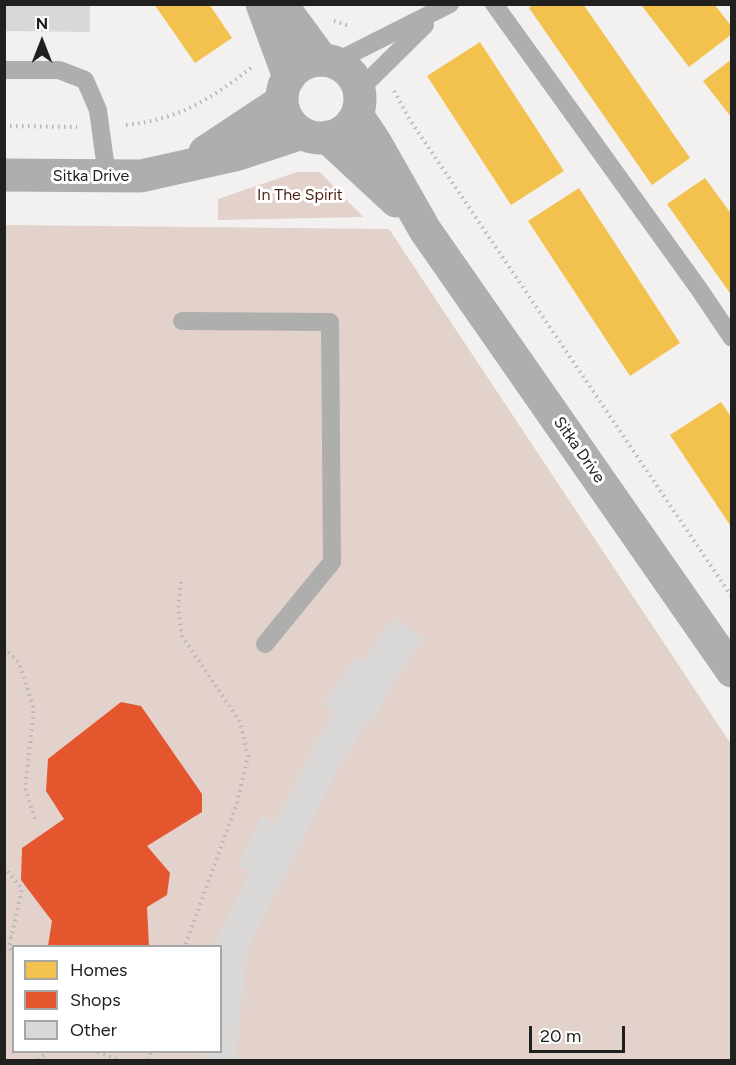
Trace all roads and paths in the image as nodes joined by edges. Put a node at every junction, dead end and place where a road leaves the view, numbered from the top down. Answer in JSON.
{"nodes":[{"id":1,"x":262,"y":4,"type":"edge"},
{"id":2,"x":280,"y":4,"type":"edge"},
{"id":3,"x":494,"y":4,"type":"edge"},
{"id":4,"x":444,"y":9,"type":"edge"},
{"id":5,"x":328,"y":61,"type":"junction"},
{"id":6,"x":257,"y":62,"type":"dead end"},
{"id":7,"x":4,"y":70,"type":"edge"},
{"id":8,"x":391,"y":86,"type":"dead end"},
{"id":9,"x":285,"y":89,"type":"junction"},
{"id":10,"x":358,"y":102,"type":"junction"},
{"id":11,"x":4,"y":126,"type":"edge"},
{"id":12,"x":100,"y":128,"type":"junction"},
{"id":13,"x":315,"y":135,"type":"junction"},
{"id":14,"x":178,"y":169,"type":"junction"},
{"id":15,"x":4,"y":175,"type":"edge"},
{"id":16,"x":107,"y":176,"type":"junction"},
{"id":17,"x":425,"y":230,"type":"junction"},
{"id":18,"x":182,"y":321,"type":"dead end"},
{"id":19,"x":732,"y":338,"type":"edge"},
{"id":20,"x":182,"y":582,"type":"dead end"},
{"id":21,"x":732,"y":597,"type":"edge"},
{"id":22,"x":265,"y":644,"type":"dead end"},
{"id":23,"x":4,"y":648,"type":"edge"},
{"id":24,"x":732,"y":671,"type":"edge"},
{"id":25,"x":36,"y":822,"type":"dead end"},
{"id":26,"x":4,"y":867,"type":"edge"},
{"id":27,"x":4,"y":935,"type":"edge"},
{"id":28,"x":11,"y":937,"type":"junction"},
{"id":29,"x":185,"y":945,"type":"edge"},
{"id":30,"x":12,"y":952,"type":"edge"},
{"id":31,"x":101,"y":1053,"type":"edge"},
{"id":32,"x":119,"y":1060,"type":"edge"}],
"edges":[{"from":1,"to":9,"type":"street"},
{"from":2,"to":5,"type":"street"},
{"from":3,"to":19,"type":"lane"},
{"from":4,"to":5,"type":"lane"},
{"from":4,"to":10,"type":"lane"},
{"from":5,"to":9,"type":"street"},
{"from":5,"to":10,"type":"street"},
{"from":6,"to":12,"type":"path"},
{"from":7,"to":12,"type":"lane"},
{"from":8,"to":21,"type":"path"},
{"from":9,"to":13,"type":"street"},
{"from":9,"to":14,"type":"street","name":"Sitka Drive"},
{"from":10,"to":13,"type":"street"},
{"from":10,"to":17,"type":"street","name":"Sitka Drive"},
{"from":11,"to":12,"type":"path"},
{"from":12,"to":16,"type":"lane"},
{"from":13,"to":14,"type":"street","name":"Sitka Drive"},
{"from":13,"to":17,"type":"street","name":"Sitka Drive"},
{"from":14,"to":16,"type":"street","name":"Sitka Drive"},
{"from":15,"to":16,"type":"street","name":"Sitka Drive"},
{"from":17,"to":24,"type":"street","name":"Sitka Drive"},
{"from":18,"to":22,"type":"lane"},
{"from":20,"to":29,"type":"path"},
{"from":23,"to":25,"type":"path"},
{"from":26,"to":28,"type":"path"},
{"from":27,"to":28,"type":"path"},
{"from":28,"to":30,"type":"path"},
{"from":31,"to":32,"type":"path"}]}
